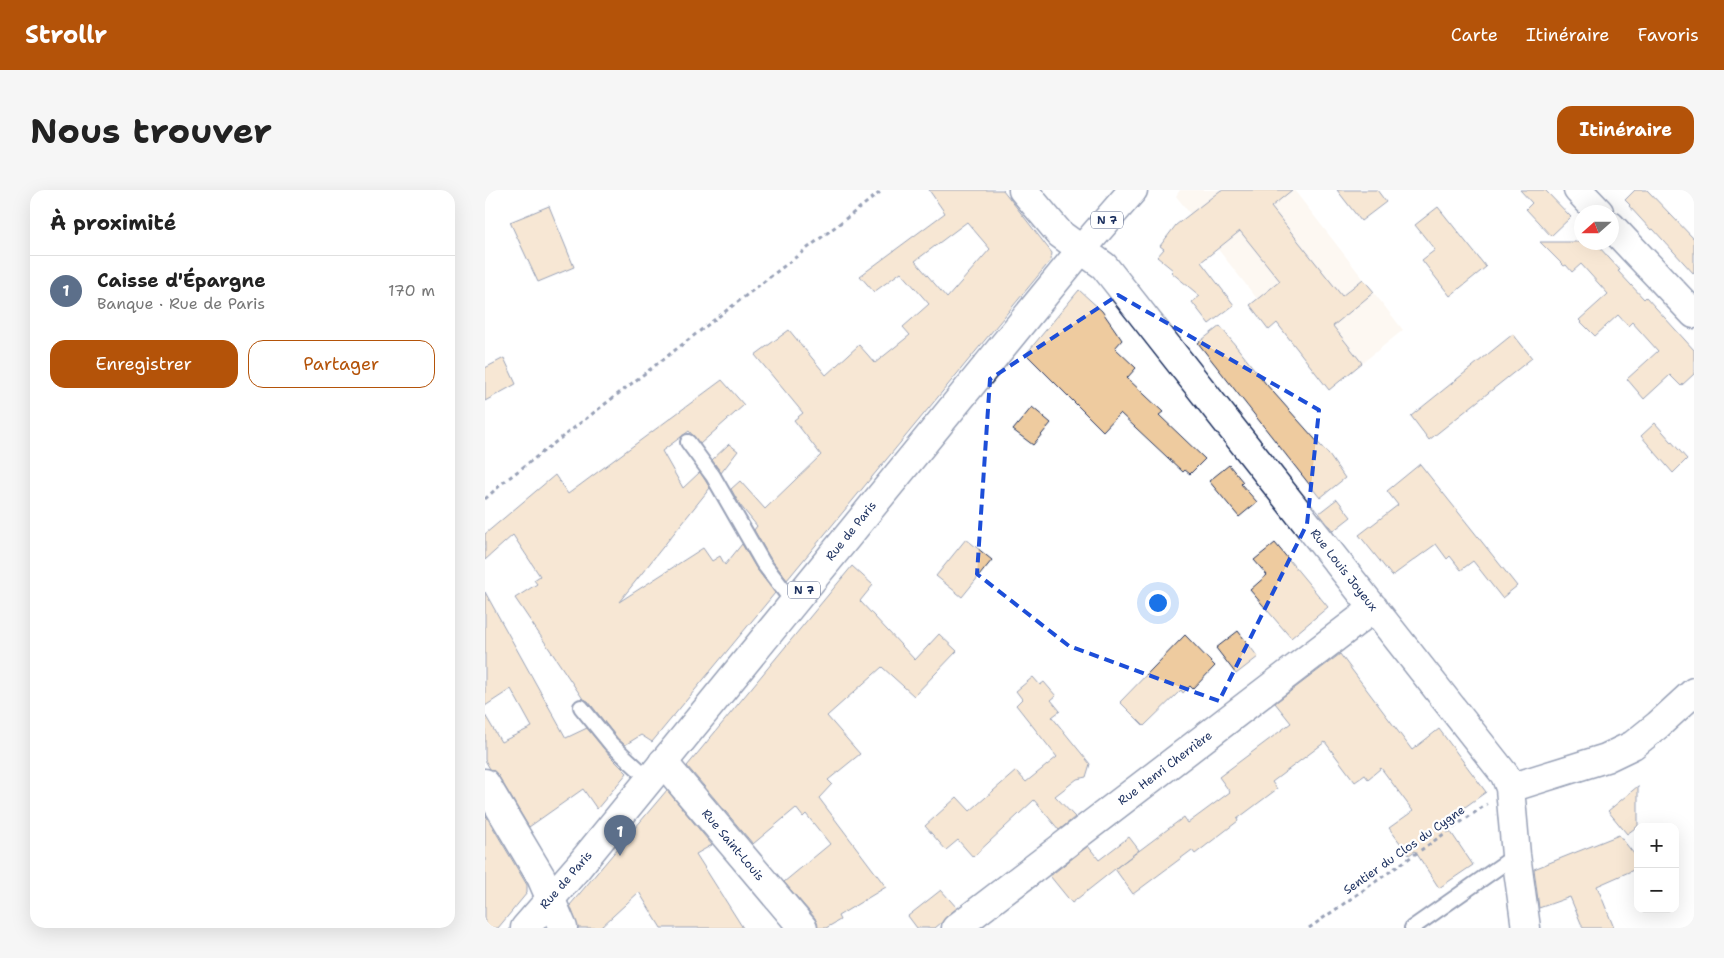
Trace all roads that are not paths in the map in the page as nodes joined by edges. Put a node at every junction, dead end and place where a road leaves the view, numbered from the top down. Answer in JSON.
{"nodes":[{"id":1,"x":1023,"y":190,"type":"edge"},
{"id":2,"x":1133,"y":190,"type":"edge"},
{"id":3,"x":1578,"y":190,"type":"edge"},
{"id":4,"x":1592,"y":205,"type":"edge"},
{"id":5,"x":1619,"y":234,"type":"edge"},
{"id":6,"x":1081,"y":250,"type":"junction"},
{"id":7,"x":1694,"y":314,"type":"edge"},
{"id":8,"x":688,"y":442,"type":"dead end"},
{"id":9,"x":793,"y":602,"type":"junction"},
{"id":10,"x":1375,"y":608,"type":"junction"},
{"id":11,"x":1694,"y":692,"type":"edge"},
{"id":12,"x":581,"y":707,"type":"dead end"},
{"id":13,"x":656,"y":770,"type":"junction"},
{"id":14,"x":485,"y":783,"type":"edge"},
{"id":15,"x":1510,"y":788,"type":"junction"},
{"id":16,"x":1516,"y":855,"type":"junction"},
{"id":17,"x":551,"y":898,"type":"junction"},
{"id":18,"x":525,"y":928,"type":"edge"},
{"id":19,"x":563,"y":928,"type":"edge"},
{"id":20,"x":803,"y":928,"type":"edge"},
{"id":21,"x":956,"y":928,"type":"edge"},
{"id":22,"x":1412,"y":928,"type":"edge"},
{"id":23,"x":1526,"y":928,"type":"edge"}],
"edges":[{"from":1,"to":6,"type":"street","name":"Rue Louis Joyeux"},
{"from":2,"to":6,"type":"street","number":"N 7"},
{"from":3,"to":4,"type":"street"},
{"from":5,"to":7,"type":"street"},
{"from":6,"to":9,"type":"street","name":"Rue de Paris","number":"N 7"},
{"from":6,"to":10,"type":"street","name":"Rue Louis Joyeux"},
{"from":8,"to":9,"type":"lane"},
{"from":9,"to":13,"type":"street","name":"Rue de Paris","number":"N 7"},
{"from":10,"to":15,"type":"street","name":"Rue Louis Joyeux"},
{"from":10,"to":21,"type":"street","name":"Rue Henri Cherrière"},
{"from":11,"to":15,"type":"street"},
{"from":12,"to":13,"type":"lane"},
{"from":13,"to":17,"type":"street","name":"Rue de Paris","number":"N 7"},
{"from":13,"to":20,"type":"street","name":"Rue Saint-Louis"},
{"from":14,"to":17,"type":"street"},
{"from":15,"to":16,"type":"street","name":"Rue Louis Joyeux"},
{"from":16,"to":22,"type":"lane"},
{"from":16,"to":23,"type":"street","name":"Rue Louis Joyeux"},
{"from":17,"to":18,"type":"street","name":"Rue de Paris","number":"N 7"},
{"from":17,"to":19,"type":"street"}]}
